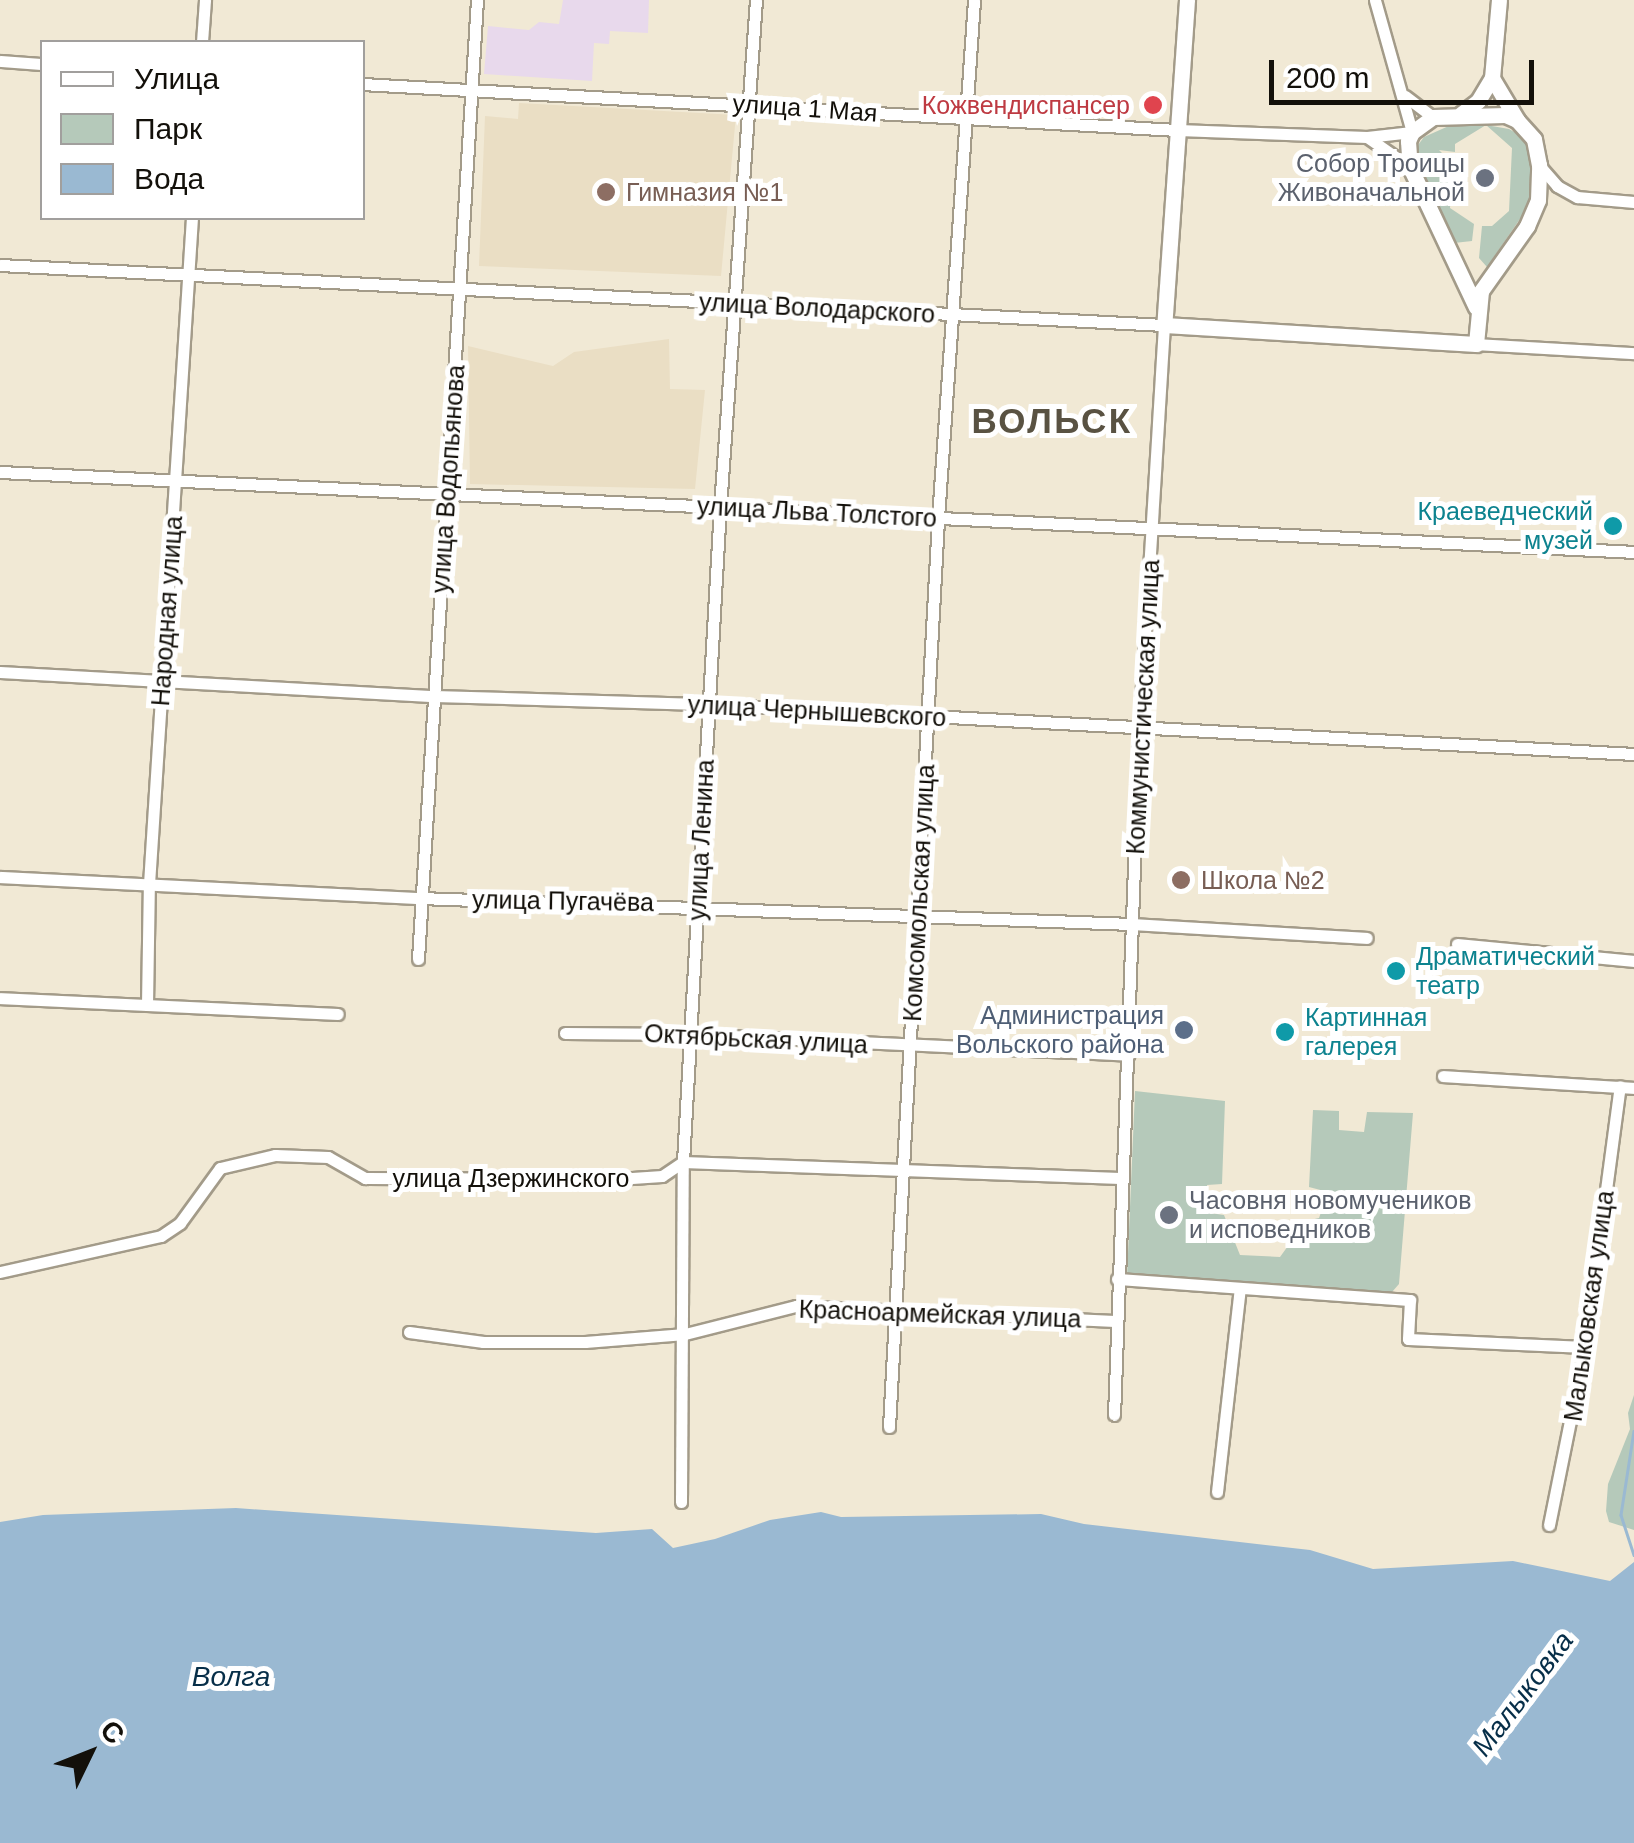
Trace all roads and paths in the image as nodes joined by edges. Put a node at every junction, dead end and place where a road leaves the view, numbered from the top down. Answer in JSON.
{"nodes":[{"id":1,"x":205,"y":0,"type":"edge"},
{"id":2,"x":477,"y":0,"type":"edge"},
{"id":3,"x":756,"y":0,"type":"edge"},
{"id":4,"x":974,"y":0,"type":"edge"},
{"id":5,"x":1187,"y":0,"type":"edge"},
{"id":6,"x":1374,"y":0,"type":"edge"},
{"id":7,"x":1499,"y":0,"type":"edge"},
{"id":8,"x":202,"y":40,"type":"edge"},
{"id":9,"x":0,"y":61,"type":"edge"},
{"id":10,"x":40,"y":64,"type":"edge"},
{"id":11,"x":1492,"y":78,"type":"junction"},
{"id":12,"x":365,"y":84,"type":"edge"},
{"id":13,"x":472,"y":91,"type":"junction"},
{"id":14,"x":1404,"y":95,"type":"junction"},
{"id":15,"x":749,"y":104,"type":"junction"},
{"id":16,"x":1461,"y":114,"type":"junction"},
{"id":17,"x":1433,"y":117,"type":"junction"},
{"id":18,"x":966,"y":118,"type":"junction"},
{"id":19,"x":1517,"y":120,"type":"junction"},
{"id":20,"x":1178,"y":130,"type":"junction"},
{"id":21,"x":1412,"y":132,"type":"junction"},
{"id":22,"x":1367,"y":138,"type":"junction"},
{"id":23,"x":1539,"y":165,"type":"junction"},
{"id":24,"x":1410,"y":167,"type":"junction"},
{"id":25,"x":1634,"y":202,"type":"edge"},
{"id":26,"x":192,"y":220,"type":"edge"},
{"id":27,"x":0,"y":264,"type":"edge"},
{"id":28,"x":1460,"y":271,"type":"junction"},
{"id":29,"x":188,"y":274,"type":"junction"},
{"id":30,"x":1489,"y":275,"type":"junction"},
{"id":31,"x":460,"y":289,"type":"junction"},
{"id":32,"x":736,"y":302,"type":"junction"},
{"id":33,"x":1476,"y":307,"type":"junction"},
{"id":34,"x":954,"y":316,"type":"junction"},
{"id":35,"x":1164,"y":325,"type":"junction"},
{"id":36,"x":1476,"y":344,"type":"junction"},
{"id":37,"x":1634,"y":353,"type":"edge"},
{"id":38,"x":0,"y":472,"type":"edge"},
{"id":39,"x":176,"y":480,"type":"junction"},
{"id":40,"x":447,"y":494,"type":"junction"},
{"id":41,"x":720,"y":507,"type":"junction"},
{"id":42,"x":938,"y":518,"type":"junction"},
{"id":43,"x":1152,"y":528,"type":"junction"},
{"id":44,"x":1634,"y":552,"type":"edge"},
{"id":45,"x":0,"y":672,"type":"edge"},
{"id":46,"x":162,"y":680,"type":"junction"},
{"id":47,"x":434,"y":696,"type":"junction"},
{"id":48,"x":708,"y":704,"type":"junction"},
{"id":49,"x":928,"y":718,"type":"junction"},
{"id":50,"x":1139,"y":728,"type":"junction"},
{"id":51,"x":1634,"y":754,"type":"edge"},
{"id":52,"x":0,"y":877,"type":"edge"},
{"id":53,"x":150,"y":884,"type":"junction"},
{"id":54,"x":420,"y":898,"type":"junction"},
{"id":55,"x":697,"y":904,"type":"junction"},
{"id":56,"x":920,"y":916,"type":"junction"},
{"id":57,"x":1134,"y":924,"type":"junction"},
{"id":58,"x":1366,"y":938,"type":"dead end"},
{"id":59,"x":1457,"y":944,"type":"dead end"},
{"id":60,"x":418,"y":959,"type":"dead end"},
{"id":61,"x":1634,"y":961,"type":"edge"},
{"id":62,"x":0,"y":998,"type":"edge"},
{"id":63,"x":148,"y":1006,"type":"junction"},
{"id":64,"x":338,"y":1014,"type":"dead end"},
{"id":65,"x":564,"y":1033,"type":"dead end"},
{"id":66,"x":690,"y":1034,"type":"junction"},
{"id":67,"x":910,"y":1046,"type":"junction"},
{"id":68,"x":1128,"y":1055,"type":"junction"},
{"id":69,"x":1443,"y":1076,"type":"dead end"},
{"id":70,"x":1620,"y":1086,"type":"junction"},
{"id":71,"x":1634,"y":1088,"type":"edge"},
{"id":72,"x":683,"y":1162,"type":"junction"},
{"id":73,"x":906,"y":1169,"type":"junction"},
{"id":74,"x":1120,"y":1178,"type":"junction"},
{"id":75,"x":0,"y":1272,"type":"edge"},
{"id":76,"x":1117,"y":1280,"type":"junction"},
{"id":77,"x":1240,"y":1288,"type":"junction"},
{"id":78,"x":896,"y":1308,"type":"junction"},
{"id":79,"x":1116,"y":1321,"type":"junction"},
{"id":80,"x":409,"y":1332,"type":"dead end"},
{"id":81,"x":685,"y":1334,"type":"junction"},
{"id":82,"x":1586,"y":1347,"type":"junction"},
{"id":83,"x":1114,"y":1415,"type":"dead end"},
{"id":84,"x":889,"y":1427,"type":"dead end"},
{"id":85,"x":1217,"y":1492,"type":"dead end"},
{"id":86,"x":681,"y":1502,"type":"dead end"},
{"id":87,"x":1549,"y":1525,"type":"dead end"}],
"edges":[{"from":1,"to":8,"type":"street"},
{"from":2,"to":13,"type":"street","name":"улица Водопьянова"},
{"from":3,"to":15,"type":"street","name":"улица Ленина"},
{"from":4,"to":18,"type":"street","name":"Комсомольская улица"},
{"from":5,"to":20,"type":"main road","name":"Коммунистическая улица"},
{"from":6,"to":14,"type":"street"},
{"from":7,"to":11,"type":"main road"},
{"from":9,"to":10,"type":"street"},
{"from":11,"to":16,"type":"main road"},
{"from":11,"to":19,"type":"main road"},
{"from":12,"to":13,"type":"street","name":"улица 1 Мая"},
{"from":13,"to":15,"type":"street","name":"улица 1 Мая"},
{"from":13,"to":31,"type":"street","name":"улица Водопьянова"},
{"from":14,"to":17,"type":"street"},
{"from":14,"to":21,"type":"street"},
{"from":15,"to":18,"type":"street","name":"улица 1 Мая"},
{"from":15,"to":32,"type":"street","name":"улица Ленина"},
{"from":16,"to":17,"type":"main road"},
{"from":16,"to":19,"type":"main road"},
{"from":17,"to":21,"type":"main road"},
{"from":18,"to":20,"type":"street","name":"улица 1 Мая"},
{"from":18,"to":34,"type":"street","name":"Комсомольская улица"},
{"from":19,"to":23,"type":"main road"},
{"from":20,"to":22,"type":"street","name":"улица 1 Мая"},
{"from":20,"to":35,"type":"main road","name":"Коммунистическая улица"},
{"from":21,"to":22,"type":"street","name":"улица 1 Мая"},
{"from":21,"to":24,"type":"main road"},
{"from":22,"to":24,"type":"street"},
{"from":23,"to":25,"type":"street"},
{"from":23,"to":30,"type":"main road"},
{"from":24,"to":28,"type":"main road"},
{"from":26,"to":29,"type":"street","name":"Народная улица"},
{"from":27,"to":29,"type":"street","name":"улица Володарского"},
{"from":28,"to":30,"type":"main road"},
{"from":28,"to":33,"type":"main road"},
{"from":29,"to":31,"type":"street","name":"улица Володарского"},
{"from":29,"to":39,"type":"street","name":"Народная улица"},
{"from":30,"to":33,"type":"main road"},
{"from":31,"to":32,"type":"street","name":"улица Володарского"},
{"from":31,"to":40,"type":"street","name":"улица Водопьянова"},
{"from":32,"to":34,"type":"street","name":"улица Володарского"},
{"from":32,"to":41,"type":"street","name":"улица Ленина"},
{"from":33,"to":36,"type":"main road"},
{"from":34,"to":35,"type":"street","name":"улица Володарского"},
{"from":34,"to":42,"type":"street","name":"Комсомольская улица"},
{"from":35,"to":36,"type":"main road","name":"улица Володарского"},
{"from":35,"to":43,"type":"street","name":"Коммунистическая улица"},
{"from":36,"to":37,"type":"street","name":"улица Володарского"},
{"from":38,"to":39,"type":"street","name":"улица Льва Толстого"},
{"from":39,"to":40,"type":"street","name":"улица Льва Толстого"},
{"from":39,"to":46,"type":"street","name":"Народная улица"},
{"from":40,"to":41,"type":"street","name":"улица Льва Толстого"},
{"from":40,"to":47,"type":"street","name":"улица Водопьянова"},
{"from":41,"to":42,"type":"street","name":"улица Льва Толстого"},
{"from":41,"to":48,"type":"street","name":"улица Ленина"},
{"from":42,"to":43,"type":"street","name":"улица Льва Толстого"},
{"from":42,"to":49,"type":"street","name":"Комсомольская улица"},
{"from":43,"to":44,"type":"street","name":"улица Льва Толстого"},
{"from":43,"to":50,"type":"street","name":"Коммунистическая улица"},
{"from":45,"to":46,"type":"street","name":"улица Чернышевского"},
{"from":46,"to":47,"type":"street","name":"улица Чернышевского"},
{"from":46,"to":53,"type":"street","name":"Народная улица"},
{"from":47,"to":48,"type":"street","name":"улица Чернышевского"},
{"from":47,"to":54,"type":"street","name":"улица Водопьянова"},
{"from":48,"to":49,"type":"street","name":"улица Чернышевского"},
{"from":48,"to":55,"type":"street","name":"улица Ленина"},
{"from":49,"to":50,"type":"street","name":"улица Чернышевского"},
{"from":49,"to":56,"type":"street","name":"Комсомольская улица"},
{"from":50,"to":51,"type":"street","name":"улица Чернышевского"},
{"from":50,"to":57,"type":"street","name":"Коммунистическая улица"},
{"from":52,"to":53,"type":"street","name":"улица Пугачёва"},
{"from":53,"to":54,"type":"street","name":"улица Пугачёва"},
{"from":53,"to":63,"type":"street","name":"Народная улица"},
{"from":54,"to":55,"type":"street","name":"улица Пугачёва"},
{"from":54,"to":60,"type":"street","name":"улица Водопьянова"},
{"from":55,"to":56,"type":"street","name":"улица Пугачёва"},
{"from":55,"to":66,"type":"street","name":"улица Ленина"},
{"from":56,"to":57,"type":"street","name":"улица Пугачёва"},
{"from":56,"to":67,"type":"street","name":"Комсомольская улица"},
{"from":57,"to":58,"type":"street","name":"улица Пугачёва"},
{"from":57,"to":68,"type":"street","name":"Коммунистическая улица"},
{"from":59,"to":61,"type":"street"},
{"from":62,"to":63,"type":"street"},
{"from":63,"to":64,"type":"street"},
{"from":65,"to":66,"type":"street","name":"Октябрьская улица"},
{"from":66,"to":67,"type":"street","name":"Октябрьская улица"},
{"from":66,"to":72,"type":"street","name":"улица Ленина"},
{"from":67,"to":68,"type":"street","name":"Октябрьская улица"},
{"from":67,"to":73,"type":"street","name":"Комсомольская улица"},
{"from":68,"to":74,"type":"street","name":"Коммунистическая улица"},
{"from":69,"to":70,"type":"street"},
{"from":70,"to":71,"type":"street"},
{"from":70,"to":82,"type":"street","name":"Малыковская улица"},
{"from":72,"to":73,"type":"street","name":"улица Дзержинского"},
{"from":72,"to":75,"type":"street","name":"улица Дзержинского"},
{"from":72,"to":81,"type":"street","name":"улица Ленина"},
{"from":73,"to":74,"type":"street","name":"улица Дзержинского"},
{"from":73,"to":78,"type":"street","name":"Комсомольская улица"},
{"from":74,"to":76,"type":"street","name":"Коммунистическая улица"},
{"from":76,"to":77,"type":"street"},
{"from":76,"to":79,"type":"street","name":"Коммунистическая улица"},
{"from":77,"to":82,"type":"street"},
{"from":77,"to":85,"type":"street"},
{"from":78,"to":79,"type":"street","name":"Красноармейская улица"},
{"from":78,"to":81,"type":"street","name":"Красноармейская улица"},
{"from":78,"to":84,"type":"street","name":"Комсомольская улица"},
{"from":79,"to":83,"type":"street","name":"Коммунистическая улица"},
{"from":80,"to":81,"type":"street","name":"Красноармейская улица"},
{"from":81,"to":86,"type":"street","name":"улица Ленина"},
{"from":82,"to":87,"type":"street","name":"Малыковская улица"}]}
